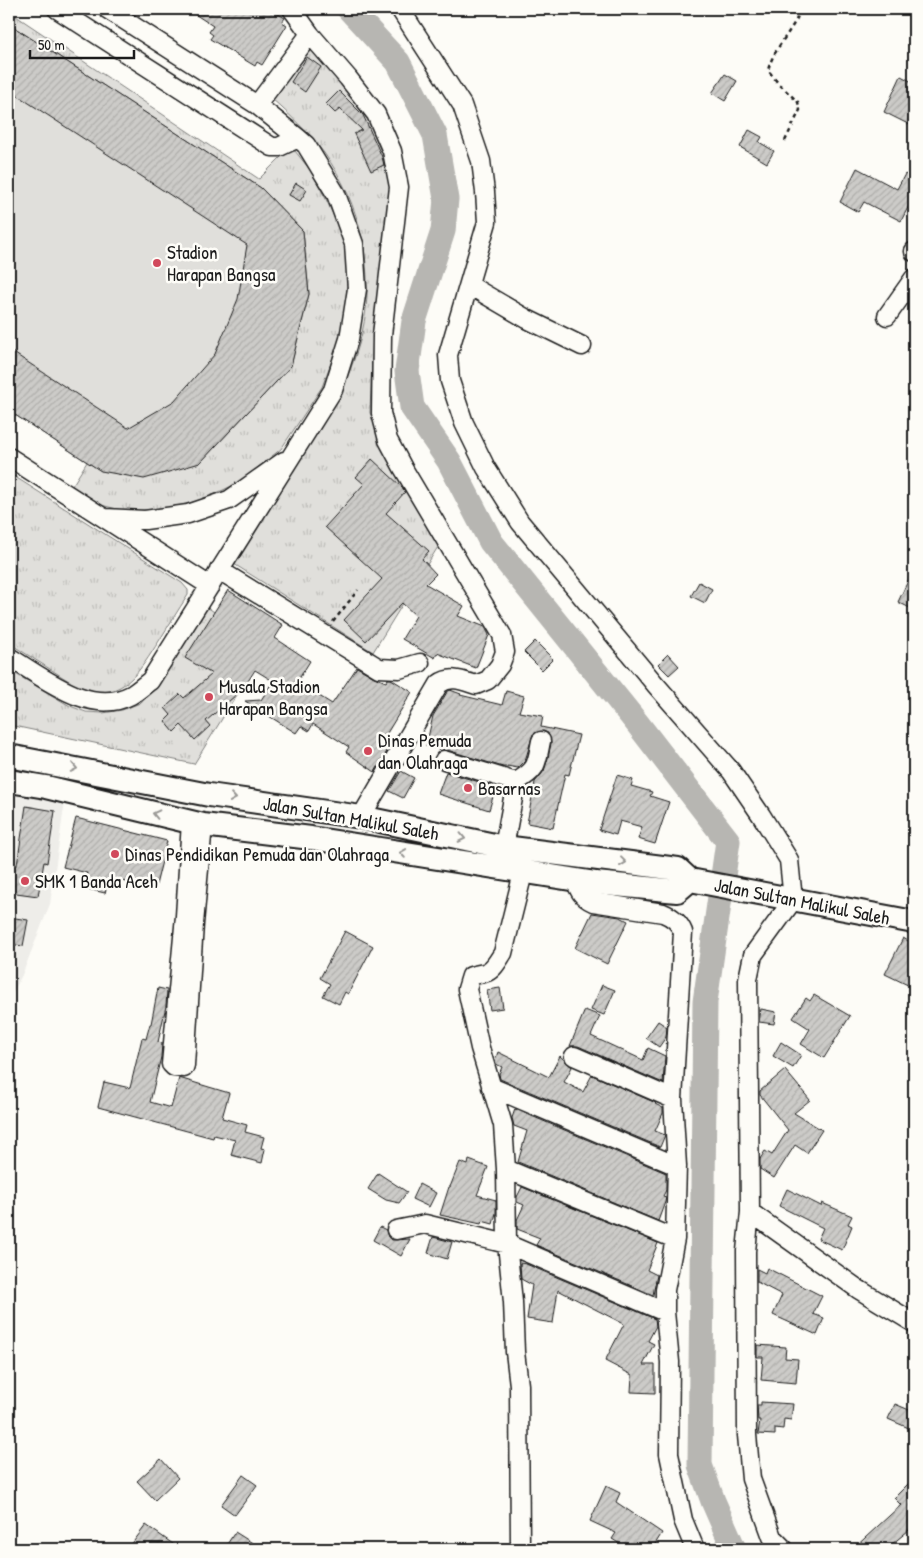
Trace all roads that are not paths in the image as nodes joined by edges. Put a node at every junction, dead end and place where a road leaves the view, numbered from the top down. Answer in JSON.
{"nodes":[{"id":1,"x":57,"y":9,"type":"edge"},
{"id":2,"x":108,"y":9,"type":"edge"},
{"id":3,"x":292,"y":9,"type":"edge"},
{"id":4,"x":400,"y":9,"type":"edge"},
{"id":5,"x":310,"y":34,"type":"junction"},
{"id":6,"x":257,"y":105,"type":"junction"},
{"id":7,"x":298,"y":138,"type":"junction"},
{"id":8,"x":914,"y":278,"type":"edge"},
{"id":9,"x":469,"y":285,"type":"junction"},
{"id":10,"x":887,"y":316,"type":"dead end"},
{"id":11,"x":582,"y":346,"type":"dead end"},
{"id":12,"x":291,"y":456,"type":"junction"},
{"id":13,"x":9,"y":457,"type":"edge"},
{"id":14,"x":104,"y":518,"type":"junction"},
{"id":15,"x":219,"y":570,"type":"junction"},
{"id":16,"x":210,"y":586,"type":"junction"},
{"id":17,"x":9,"y":657,"type":"edge"},
{"id":18,"x":420,"y":663,"type":"dead end"},
{"id":19,"x":541,"y":741,"type":"dead end"},
{"id":20,"x":9,"y":756,"type":"edge"},
{"id":21,"x":444,"y":760,"type":"dead end"},
{"id":22,"x":48,"y":763,"type":"junction"},
{"id":23,"x":9,"y":781,"type":"edge"},
{"id":24,"x":516,"y":782,"type":"junction"},
{"id":25,"x":46,"y":787,"type":"junction"},
{"id":26,"x":315,"y":810,"type":"junction"},
{"id":27,"x":361,"y":817,"type":"junction"},
{"id":28,"x":197,"y":823,"type":"junction"},
{"id":29,"x":311,"y":838,"type":"junction"},
{"id":30,"x":504,"y":847,"type":"junction"},
{"id":31,"x":523,"y":873,"type":"junction"},
{"id":32,"x":575,"y":880,"type":"junction"},
{"id":33,"x":695,"y":881,"type":"junction"},
{"id":34,"x":793,"y":900,"type":"junction"},
{"id":35,"x":914,"y":922,"type":"edge"},
{"id":36,"x":574,"y":1056,"type":"dead end"},
{"id":37,"x":491,"y":1087,"type":"junction"},
{"id":38,"x":673,"y":1098,"type":"junction"},
{"id":39,"x":677,"y":1166,"type":"junction"},
{"id":40,"x":506,"y":1169,"type":"junction"},
{"id":41,"x":750,"y":1212,"type":"junction"},
{"id":42,"x":396,"y":1230,"type":"dead end"},
{"id":43,"x":676,"y":1239,"type":"junction"},
{"id":44,"x":507,"y":1244,"type":"junction"},
{"id":45,"x":665,"y":1312,"type":"junction"},
{"id":46,"x":914,"y":1323,"type":"edge"},
{"id":47,"x":520,"y":1549,"type":"edge"},
{"id":48,"x":695,"y":1549,"type":"edge"},
{"id":49,"x":784,"y":1549,"type":"edge"}],
"edges":[{"from":1,"to":7,"type":"street"},
{"from":2,"to":6,"type":"street"},
{"from":3,"to":5,"type":"street"},
{"from":4,"to":9,"type":"street"},
{"from":5,"to":6,"type":"street"},
{"from":5,"to":27,"type":"street"},
{"from":6,"to":7,"type":"street"},
{"from":7,"to":12,"type":"street"},
{"from":8,"to":10,"type":"street"},
{"from":9,"to":11,"type":"street"},
{"from":9,"to":34,"type":"street"},
{"from":12,"to":14,"type":"street"},
{"from":12,"to":15,"type":"street"},
{"from":13,"to":14,"type":"street"},
{"from":14,"to":16,"type":"street"},
{"from":15,"to":16,"type":"street"},
{"from":15,"to":18,"type":"street"},
{"from":16,"to":17,"type":"street"},
{"from":19,"to":24,"type":"street"},
{"from":20,"to":22,"type":"main road","name":"Jalan Sultan Malikul Saleh"},
{"from":21,"to":24,"type":"street"},
{"from":22,"to":25,"type":"main road"},
{"from":22,"to":26,"type":"main road","name":"Jalan Sultan Malikul Saleh","one_way":true},
{"from":23,"to":25,"type":"main road","name":"Jalan Sultan Malikul Saleh"},
{"from":24,"to":30,"type":"street"},
{"from":28,"to":25,"type":"main road","name":"Jalan Sultan Malikul Saleh","one_way":true},
{"from":26,"to":27,"type":"main road","name":"Jalan Sultan Malikul Saleh"},
{"from":26,"to":29,"type":"main road"},
{"from":27,"to":30,"type":"main road","name":"Jalan Sultan Malikul Saleh","one_way":true},
{"from":28,"to":28,"type":"street"},
{"from":28,"to":29,"type":"main road","name":"Jalan Sultan Malikul Saleh"},
{"from":31,"to":29,"type":"main road","name":"Jalan Sultan Malikul Saleh","one_way":true},
{"from":30,"to":33,"type":"main road","name":"Jalan Sultan Malikul Saleh","one_way":true},
{"from":31,"to":32,"type":"main road","name":"Jalan Sultan Malikul Saleh"},
{"from":31,"to":37,"type":"street"},
{"from":32,"to":33,"type":"main road","name":"Jalan Sultan Malikul Saleh"},
{"from":32,"to":38,"type":"street"},
{"from":33,"to":34,"type":"main road","name":"Jalan Sultan Malikul Saleh"},
{"from":34,"to":35,"type":"main road","name":"Jalan Sultan Malikul Saleh"},
{"from":34,"to":41,"type":"street"},
{"from":36,"to":38,"type":"street"},
{"from":37,"to":39,"type":"street"},
{"from":37,"to":40,"type":"street"},
{"from":38,"to":39,"type":"street"},
{"from":39,"to":43,"type":"street"},
{"from":40,"to":43,"type":"street"},
{"from":40,"to":44,"type":"street"},
{"from":41,"to":46,"type":"street"},
{"from":41,"to":49,"type":"street"},
{"from":42,"to":44,"type":"street"},
{"from":43,"to":45,"type":"street"},
{"from":44,"to":45,"type":"street"},
{"from":44,"to":47,"type":"street"},
{"from":45,"to":48,"type":"street"}]}
